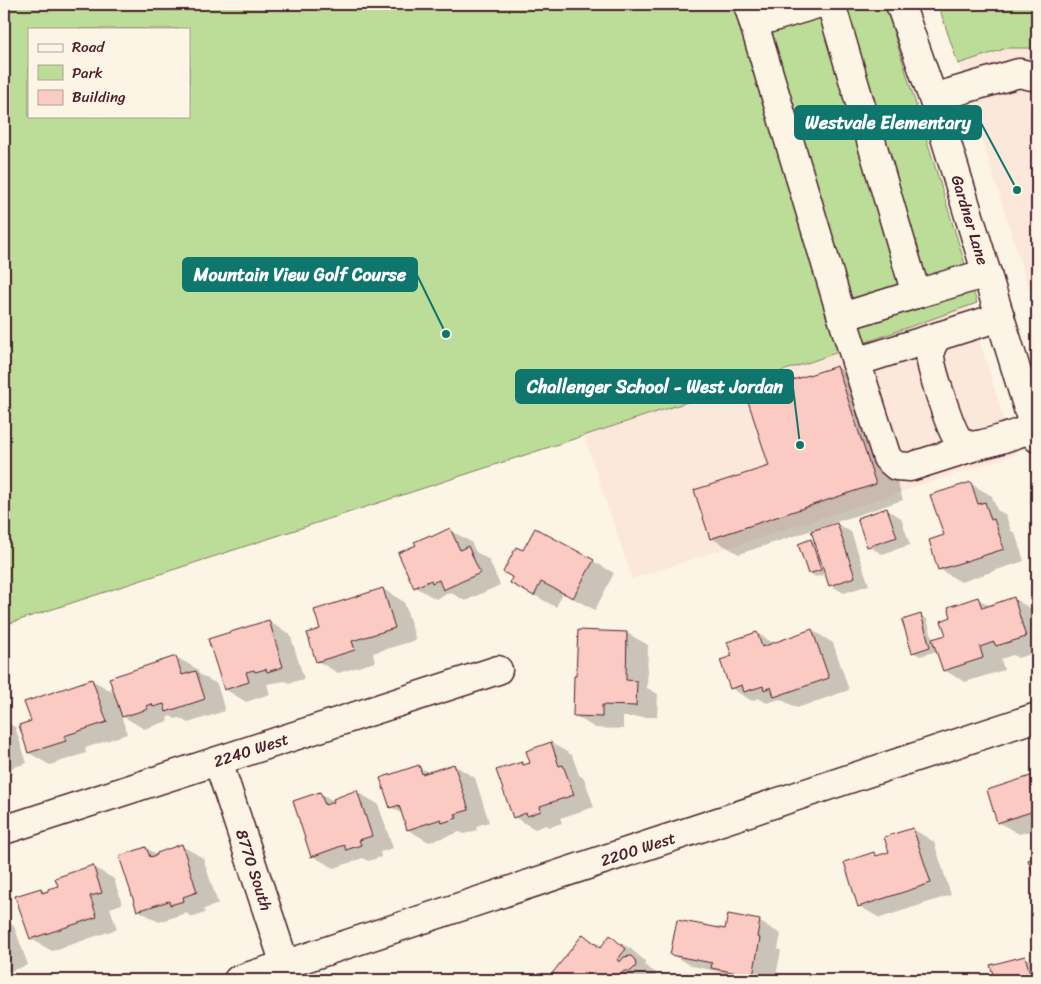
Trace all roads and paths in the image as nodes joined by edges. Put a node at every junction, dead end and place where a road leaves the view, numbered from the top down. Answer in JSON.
{"nodes":[{"id":1,"x":817,"y":4,"type":"edge"},
{"id":2,"x":831,"y":4,"type":"edge"},
{"id":3,"x":900,"y":4,"type":"edge"},
{"id":4,"x":751,"y":13,"type":"edge"},
{"id":5,"x":1037,"y":77,"type":"edge"},
{"id":6,"x":933,"y":98,"type":"junction"},
{"id":7,"x":987,"y":273,"type":"junction"},
{"id":8,"x":916,"y":294,"type":"junction"},
{"id":9,"x":842,"y":317,"type":"junction"},
{"id":10,"x":1000,"y":317,"type":"junction"},
{"id":11,"x":939,"y":336,"type":"junction"},
{"id":12,"x":856,"y":362,"type":"junction"},
{"id":13,"x":1036,"y":433,"type":"edge"},
{"id":14,"x":979,"y":445,"type":"junction"},
{"id":15,"x":498,"y":670,"type":"dead end"},
{"id":16,"x":1037,"y":717,"type":"edge"},
{"id":17,"x":218,"y":760,"type":"junction"},
{"id":18,"x":4,"y":830,"type":"edge"},
{"id":19,"x":287,"y":973,"type":"edge"},
{"id":20,"x":238,"y":980,"type":"edge"}],
"edges":[{"from":1,"to":4,"type":"street"},
{"from":2,"to":8,"type":"street"},
{"from":3,"to":6,"type":"street","name":"Gardner Lane"},
{"from":4,"to":9,"type":"street"},
{"from":5,"to":6,"type":"street"},
{"from":6,"to":7,"type":"street","name":"Gardner Lane"},
{"from":7,"to":8,"type":"street"},
{"from":7,"to":10,"type":"street","name":"Gardner Lane"},
{"from":8,"to":9,"type":"street"},
{"from":9,"to":12,"type":"street"},
{"from":10,"to":11,"type":"street"},
{"from":10,"to":13,"type":"street","name":"Gardner Lane"},
{"from":11,"to":12,"type":"street"},
{"from":11,"to":14,"type":"street"},
{"from":12,"to":14,"type":"street"},
{"from":13,"to":14,"type":"street"},
{"from":15,"to":17,"type":"street","name":"2240 West"},
{"from":16,"to":19,"type":"street","name":"2200 West"},
{"from":17,"to":18,"type":"street","name":"2240 West"},
{"from":17,"to":19,"type":"street","name":"8770 South"},
{"from":19,"to":20,"type":"street","name":"2200 West"}]}
